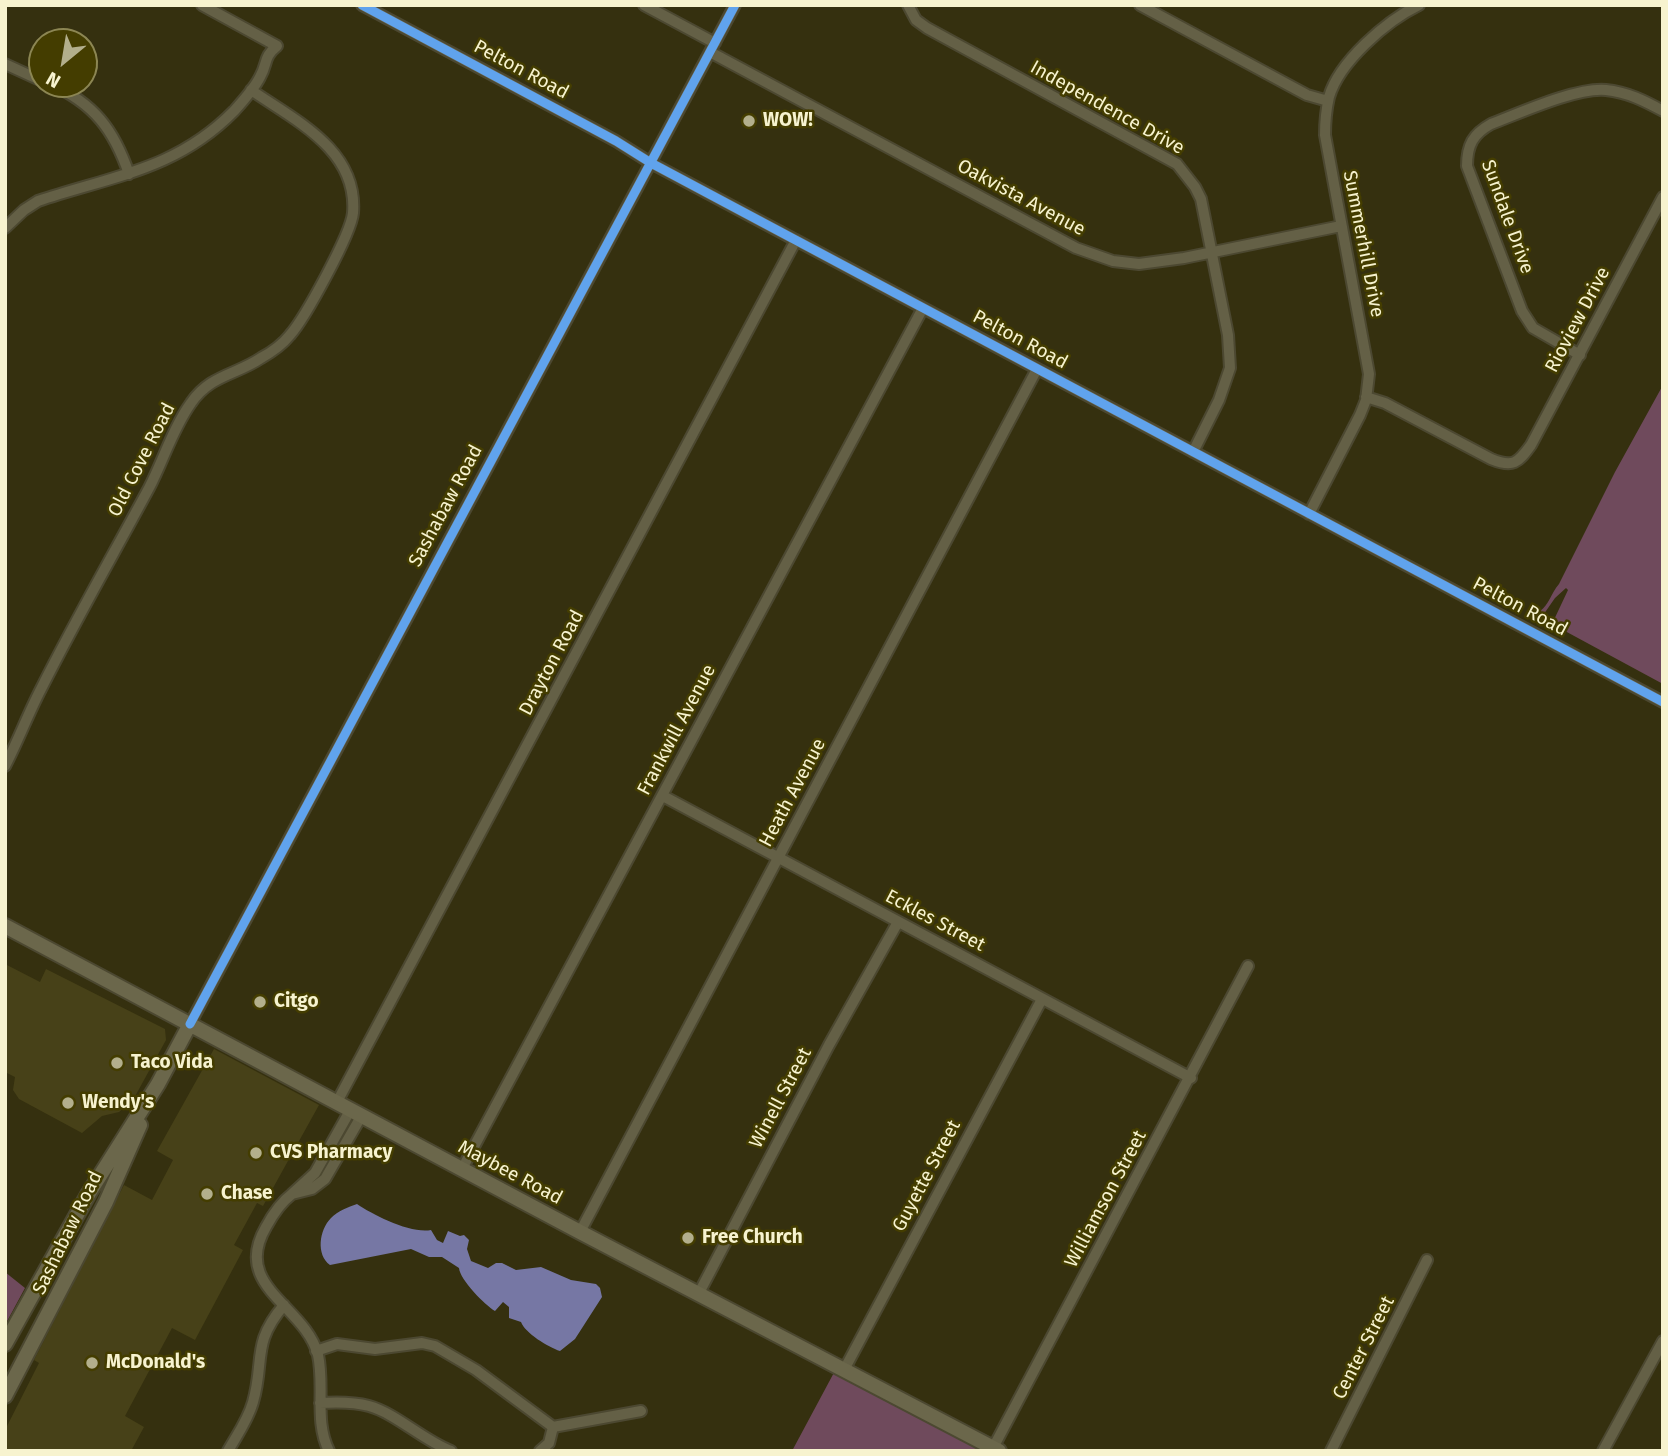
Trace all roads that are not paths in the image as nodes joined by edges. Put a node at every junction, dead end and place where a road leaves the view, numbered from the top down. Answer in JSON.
{"nodes":[{"id":1,"x":202,"y":5,"type":"edge"},
{"id":2,"x":362,"y":5,"type":"edge"},
{"id":3,"x":644,"y":5,"type":"edge"},
{"id":4,"x":735,"y":5,"type":"edge"},
{"id":5,"x":908,"y":5,"type":"edge"},
{"id":6,"x":1140,"y":5,"type":"edge"},
{"id":7,"x":1419,"y":5,"type":"edge"},
{"id":8,"x":713,"y":47,"type":"junction"},
{"id":9,"x":5,"y":64,"type":"edge"},
{"id":10,"x":28,"y":75,"type":"edge"},
{"id":11,"x":251,"y":90,"type":"junction"},
{"id":12,"x":76,"y":98,"type":"edge"},
{"id":13,"x":1328,"y":101,"type":"junction"},
{"id":14,"x":1663,"y":111,"type":"edge"},
{"id":15,"x":651,"y":163,"type":"junction"},
{"id":16,"x":129,"y":174,"type":"junction"},
{"id":17,"x":1663,"y":197,"type":"edge"},
{"id":18,"x":1342,"y":226,"type":"junction"},
{"id":19,"x":5,"y":228,"type":"edge"},
{"id":20,"x":796,"y":240,"type":"junction"},
{"id":21,"x":1212,"y":251,"type":"junction"},
{"id":22,"x":923,"y":308,"type":"junction"},
{"id":23,"x":1580,"y":355,"type":"junction"},
{"id":24,"x":1037,"y":369,"type":"junction"},
{"id":25,"x":1366,"y":397,"type":"junction"},
{"id":26,"x":1193,"y":452,"type":"junction"},
{"id":27,"x":1309,"y":514,"type":"junction"},
{"id":28,"x":1663,"y":702,"type":"edge"},
{"id":29,"x":5,"y":766,"type":"edge"},
{"id":30,"x":663,"y":796,"type":"junction"},
{"id":31,"x":779,"y":856,"type":"junction"},
{"id":32,"x":898,"y":922,"type":"junction"},
{"id":33,"x":5,"y":926,"type":"edge"},
{"id":34,"x":1248,"y":965,"type":"dead end"},
{"id":35,"x":1042,"y":999,"type":"junction"},
{"id":36,"x":190,"y":1024,"type":"junction"},
{"id":37,"x":1191,"y":1078,"type":"junction"},
{"id":38,"x":158,"y":1084,"type":"junction"},
{"id":39,"x":337,"y":1102,"type":"junction"},
{"id":40,"x":357,"y":1112,"type":"junction"},
{"id":41,"x":321,"y":1163,"type":"junction"},
{"id":42,"x":332,"y":1169,"type":"junction"},
{"id":43,"x":462,"y":1169,"type":"junction"},
{"id":44,"x":292,"y":1194,"type":"junction"},
{"id":45,"x":71,"y":1223,"type":"junction"},
{"id":46,"x":580,"y":1232,"type":"junction"},
{"id":47,"x":85,"y":1244,"type":"junction"},
{"id":48,"x":1427,"y":1260,"type":"dead end"},
{"id":49,"x":699,"y":1293,"type":"junction"},
{"id":50,"x":284,"y":1305,"type":"junction"},
{"id":51,"x":1663,"y":1341,"type":"edge"},
{"id":52,"x":5,"y":1343,"type":"edge"},
{"id":53,"x":316,"y":1351,"type":"junction"},
{"id":54,"x":844,"y":1370,"type":"junction"},
{"id":55,"x":5,"y":1396,"type":"edge"},
{"id":56,"x":320,"y":1403,"type":"junction"},
{"id":57,"x":641,"y":1411,"type":"dead end"},
{"id":58,"x":553,"y":1427,"type":"junction"},
{"id":59,"x":996,"y":1449,"type":"edge"},
{"id":60,"x":228,"y":1451,"type":"edge"},
{"id":61,"x":329,"y":1451,"type":"edge"},
{"id":62,"x":451,"y":1451,"type":"edge"},
{"id":63,"x":540,"y":1451,"type":"edge"},
{"id":64,"x":1331,"y":1451,"type":"edge"},
{"id":65,"x":1603,"y":1451,"type":"edge"}],
"edges":[{"from":1,"to":11,"type":"street"},
{"from":2,"to":15,"type":"street","name":"Pelton Road"},
{"from":3,"to":8,"type":"street","name":"Oakvista Avenue"},
{"from":4,"to":8,"type":"street","name":"Sashabaw Road"},
{"from":5,"to":21,"type":"street","name":"Independence Drive"},
{"from":6,"to":13,"type":"street"},
{"from":7,"to":13,"type":"street","name":"Summerhill Drive"},
{"from":8,"to":15,"type":"street","name":"Sashabaw Road"},
{"from":8,"to":21,"type":"street","name":"Oakvista Avenue"},
{"from":9,"to":10,"type":"street"},
{"from":11,"to":16,"type":"street"},
{"from":11,"to":29,"type":"street","name":"Old Cove Road"},
{"from":12,"to":16,"type":"street"},
{"from":13,"to":18,"type":"street","name":"Summerhill Drive"},
{"from":14,"to":23,"type":"street","name":"Sundale Drive"},
{"from":15,"to":20,"type":"street","name":"Pelton Road"},
{"from":15,"to":36,"type":"street","name":"Sashabaw Road"},
{"from":16,"to":19,"type":"street"},
{"from":17,"to":23,"type":"street","name":"Rioview Drive"},
{"from":18,"to":21,"type":"street","name":"Oakvista Avenue"},
{"from":18,"to":25,"type":"street","name":"Summerhill Drive"},
{"from":20,"to":22,"type":"street","name":"Pelton Road"},
{"from":20,"to":39,"type":"street","name":"Drayton Road"},
{"from":21,"to":26,"type":"street","name":"Independence Drive"},
{"from":22,"to":24,"type":"street","name":"Pelton Road"},
{"from":22,"to":30,"type":"street","name":"Frankwill Avenue"},
{"from":23,"to":25,"type":"street","name":"Rioview Drive"},
{"from":24,"to":26,"type":"street","name":"Pelton Road"},
{"from":24,"to":31,"type":"street","name":"Heath Avenue"},
{"from":25,"to":27,"type":"street","name":"Summerhill Drive"},
{"from":26,"to":27,"type":"street","name":"Pelton Road"},
{"from":27,"to":28,"type":"street","name":"Pelton Road"},
{"from":30,"to":31,"type":"street","name":"Eckles Street"},
{"from":30,"to":43,"type":"street","name":"Frankwill Avenue"},
{"from":31,"to":32,"type":"street","name":"Eckles Street"},
{"from":31,"to":46,"type":"street","name":"Heath Avenue"},
{"from":32,"to":35,"type":"street","name":"Eckles Street"},
{"from":32,"to":49,"type":"street","name":"Winell Street"},
{"from":33,"to":36,"type":"main road","name":"Maybee Road"},
{"from":34,"to":37,"type":"street","name":"Williamson Street"},
{"from":35,"to":37,"type":"street","name":"Eckles Street"},
{"from":35,"to":54,"type":"street","name":"Guyette Street"},
{"from":36,"to":38,"type":"main road","name":"Sashabaw Road"},
{"from":36,"to":39,"type":"main road","name":"Maybee Road"},
{"from":37,"to":59,"type":"street","name":"Williamson Street"},
{"from":38,"to":45,"type":"main road","name":"Sashabaw Road"},
{"from":38,"to":47,"type":"main road","name":"Sashabaw Road"},
{"from":39,"to":40,"type":"main road","name":"Maybee Road"},
{"from":40,"to":41,"type":"street"},
{"from":40,"to":42,"type":"street"},
{"from":40,"to":43,"type":"main road","name":"Maybee Road"},
{"from":41,"to":42,"type":"street"},
{"from":41,"to":44,"type":"street"},
{"from":42,"to":44,"type":"street"},
{"from":43,"to":46,"type":"main road","name":"Maybee Road"},
{"from":44,"to":50,"type":"street"},
{"from":45,"to":47,"type":"main road"},
{"from":45,"to":52,"type":"main road","name":"Sashabaw Road"},
{"from":46,"to":49,"type":"main road","name":"Maybee Road"},
{"from":47,"to":55,"type":"main road","name":"Sashabaw Road"},
{"from":48,"to":64,"type":"street","name":"Center Street"},
{"from":49,"to":54,"type":"main road","name":"Maybee Road"},
{"from":50,"to":53,"type":"street"},
{"from":50,"to":60,"type":"street"},
{"from":51,"to":65,"type":"street"},
{"from":53,"to":56,"type":"street"},
{"from":53,"to":58,"type":"street"},
{"from":54,"to":59,"type":"main road","name":"Maybee Road"},
{"from":56,"to":61,"type":"street"},
{"from":56,"to":62,"type":"street"},
{"from":57,"to":58,"type":"street"},
{"from":58,"to":63,"type":"street"}]}
